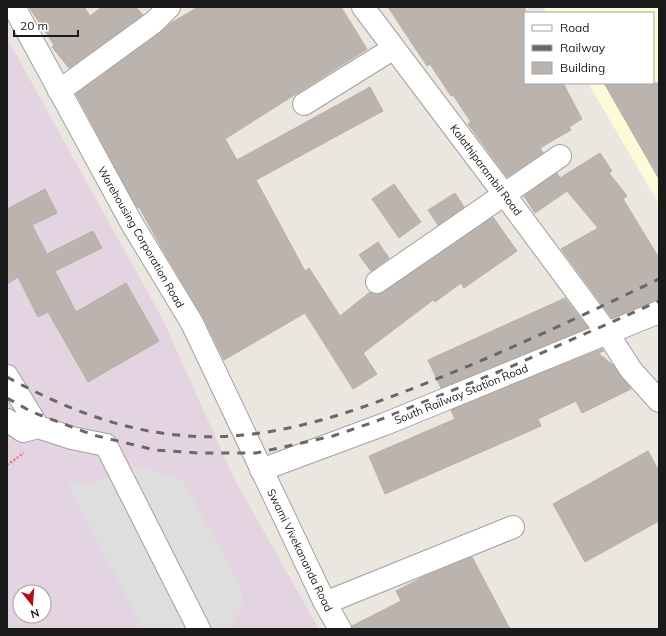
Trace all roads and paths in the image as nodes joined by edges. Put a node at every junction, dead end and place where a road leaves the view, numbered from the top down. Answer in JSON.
{"nodes":[{"id":1,"x":14,"y":7,"type":"edge"},
{"id":2,"x":169,"y":7,"type":"edge"},
{"id":3,"x":363,"y":7,"type":"edge"},
{"id":4,"x":394,"y":48,"type":"junction"},
{"id":5,"x":59,"y":91,"type":"junction"},
{"id":6,"x":304,"y":104,"type":"dead end"},
{"id":7,"x":560,"y":156,"type":"dead end"},
{"id":8,"x":504,"y":194,"type":"junction"},
{"id":9,"x":377,"y":282,"type":"dead end"},
{"id":10,"x":659,"y":312,"type":"edge"},
{"id":11,"x":608,"y":334,"type":"junction"},
{"id":12,"x":7,"y":376,"type":"edge"},
{"id":13,"x":659,"y":401,"type":"edge"},
{"id":14,"x":7,"y":420,"type":"edge"},
{"id":15,"x":38,"y":426,"type":"junction"},
{"id":16,"x":261,"y":470,"type":"junction"},
{"id":17,"x":513,"y":528,"type":"dead end"},
{"id":18,"x":325,"y":603,"type":"junction"},
{"id":19,"x":199,"y":629,"type":"edge"},
{"id":20,"x":340,"y":629,"type":"edge"}],
"edges":[{"from":1,"to":5,"type":"street","name":"Warehousing Corporation Road"},
{"from":2,"to":5,"type":"street"},
{"from":3,"to":4,"type":"street","name":"Kalathiparambil Road"},
{"from":4,"to":6,"type":"street"},
{"from":4,"to":8,"type":"street","name":"Kalathiparambil Road"},
{"from":5,"to":16,"type":"street","name":"Warehousing Corporation Road"},
{"from":7,"to":8,"type":"street"},
{"from":8,"to":9,"type":"street"},
{"from":8,"to":11,"type":"street","name":"Kalathiparambil Road"},
{"from":10,"to":11,"type":"street","name":"South Railway Station Road"},
{"from":11,"to":13,"type":"street","name":"Kalathiparambil Road"},
{"from":11,"to":16,"type":"street","name":"South Railway Station Road"},
{"from":12,"to":15,"type":"street"},
{"from":14,"to":15,"type":"street"},
{"from":15,"to":19,"type":"street"},
{"from":16,"to":18,"type":"street","name":"Swami Vivekananda Road"},
{"from":17,"to":18,"type":"street"},
{"from":18,"to":20,"type":"street","name":"Swami Vivekananda Road"}]}
